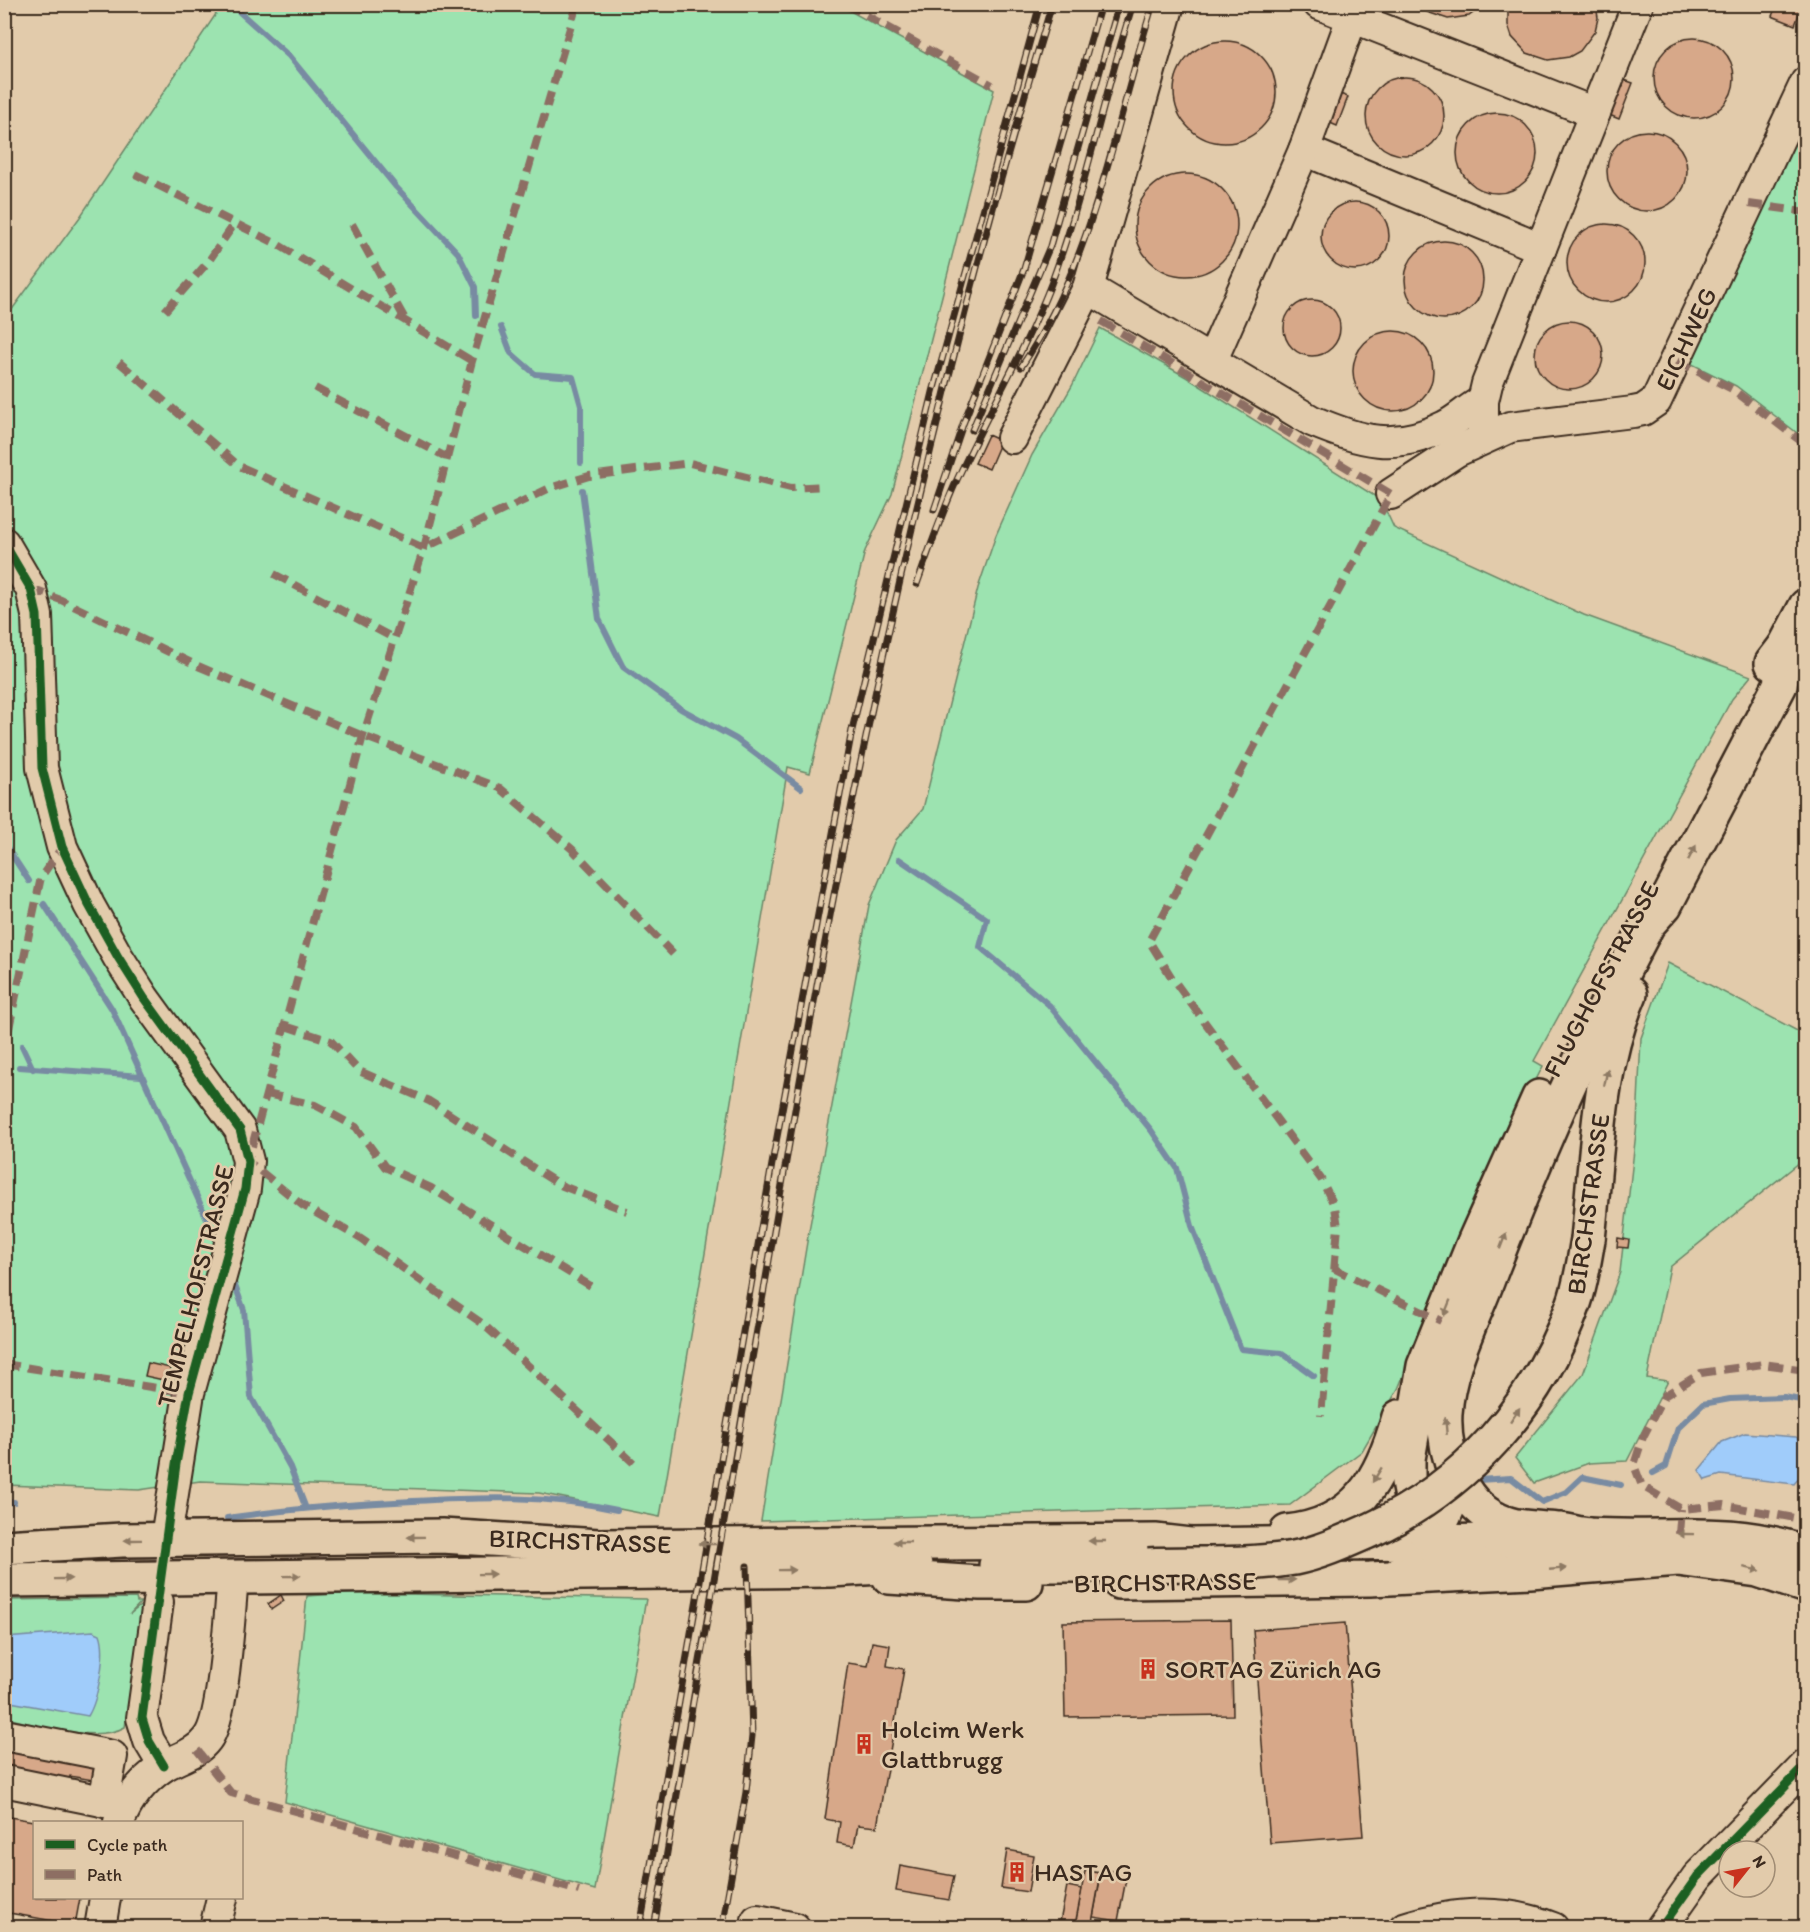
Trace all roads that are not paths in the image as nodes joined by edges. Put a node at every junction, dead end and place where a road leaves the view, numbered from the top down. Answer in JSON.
{"nodes":[{"id":1,"x":1169,"y":4,"type":"edge"},
{"id":2,"x":1318,"y":4,"type":"edge"},
{"id":3,"x":1638,"y":4,"type":"edge"},
{"id":4,"x":1354,"y":11,"type":"edge"},
{"id":5,"x":1806,"y":82,"type":"edge"},
{"id":6,"x":1595,"y":113,"type":"junction"},
{"id":7,"x":1304,"y":150,"type":"junction"},
{"id":8,"x":1541,"y":248,"type":"junction"},
{"id":9,"x":1088,"y":288,"type":"junction"},
{"id":10,"x":1212,"y":360,"type":"junction"},
{"id":11,"x":1483,"y":401,"type":"junction"},
{"id":12,"x":1012,"y":438,"type":"dead end"},
{"id":13,"x":1483,"y":438,"type":"junction"},
{"id":14,"x":1390,"y":494,"type":"dead end"},
{"id":15,"x":4,"y":543,"type":"edge"},
{"id":16,"x":1806,"y":606,"type":"edge"},
{"id":17,"x":1785,"y":646,"type":"junction"},
{"id":18,"x":1665,"y":905,"type":"junction"},
{"id":19,"x":1424,"y":1366,"type":"junction"},
{"id":20,"x":1459,"y":1480,"type":"junction"},
{"id":21,"x":168,"y":1525,"type":"dead end"},
{"id":22,"x":1588,"y":1535,"type":"junction"},
{"id":23,"x":233,"y":1540,"type":"junction"},
{"id":24,"x":1433,"y":1541,"type":"junction"},
{"id":25,"x":4,"y":1547,"type":"edge"},
{"id":26,"x":1151,"y":1553,"type":"junction"},
{"id":27,"x":1806,"y":1553,"type":"edge"},
{"id":28,"x":830,"y":1570,"type":"junction"},
{"id":29,"x":1500,"y":1571,"type":"junction"},
{"id":30,"x":234,"y":1576,"type":"junction"},
{"id":31,"x":1392,"y":1578,"type":"junction"},
{"id":32,"x":4,"y":1580,"type":"edge"},
{"id":33,"x":1806,"y":1586,"type":"edge"},
{"id":34,"x":158,"y":1602,"type":"dead end"},
{"id":35,"x":4,"y":1723,"type":"edge"},
{"id":36,"x":4,"y":1735,"type":"edge"},
{"id":37,"x":149,"y":1741,"type":"junction"},
{"id":38,"x":164,"y":1766,"type":"junction"},
{"id":39,"x":1806,"y":1766,"type":"edge"},
{"id":40,"x":4,"y":1781,"type":"edge"},
{"id":41,"x":116,"y":1810,"type":"edge"},
{"id":42,"x":105,"y":1899,"type":"edge"},
{"id":43,"x":222,"y":1899,"type":"edge"},
{"id":44,"x":757,"y":1920,"type":"dead end"},
{"id":45,"x":99,"y":1928,"type":"edge"},
{"id":46,"x":215,"y":1928,"type":"edge"},
{"id":47,"x":795,"y":1928,"type":"edge"},
{"id":48,"x":1404,"y":1928,"type":"edge"},
{"id":49,"x":1553,"y":1928,"type":"edge"},
{"id":50,"x":1661,"y":1928,"type":"edge"}],
"edges":[{"from":1,"to":9,"type":"street"},
{"from":2,"to":4,"type":"street"},
{"from":3,"to":6,"type":"street"},
{"from":4,"to":6,"type":"street"},
{"from":4,"to":7,"type":"street"},
{"from":5,"to":13,"type":"street","name":"EICHWEG"},
{"from":6,"to":8,"type":"street"},
{"from":7,"to":8,"type":"street"},
{"from":7,"to":10,"type":"street"},
{"from":8,"to":11,"type":"street"},
{"from":9,"to":10,"type":"street"},
{"from":9,"to":12,"type":"street"},
{"from":10,"to":11,"type":"street"},
{"from":11,"to":13,"type":"street"},
{"from":13,"to":14,"type":"street","name":"EICHWEG"},
{"from":15,"to":21,"type":"street","name":"TEMPELHOFSTRASSE"},
{"from":16,"to":17,"type":"main road","name":"FLUGHOFSTRASSE"},
{"from":18,"to":17,"type":"main road","name":"BIRCHSTRASSE","one_way":true},
{"from":17,"to":19,"type":"main road","name":"FLUGHOFSTRASSE","one_way":true},
{"from":20,"to":18,"type":"main road","name":"BIRCHSTRASSE","one_way":true},
{"from":26,"to":18,"type":"main road","name":"BIRCHSTRASSE","one_way":true,"bridge":true},
{"from":19,"to":24,"type":"main road","name":"BIRCHSTRASSE"},
{"from":19,"to":26,"type":"main road","name":"BIRCHSTRASSE","one_way":true},
{"from":20,"to":22,"type":"main road","name":"BIRCHSTRASSE"},
{"from":20,"to":24,"type":"street"},
{"from":22,"to":24,"type":"main road","name":"BIRCHSTRASSE"},
{"from":27,"to":22,"type":"main road","name":"BIRCHSTRASSE","one_way":true},
{"from":23,"to":25,"type":"main road","name":"BIRCHSTRASSE","one_way":true},
{"from":26,"to":23,"type":"main road","name":"BIRCHSTRASSE","one_way":true},
{"from":23,"to":30,"type":"main road"},
{"from":24,"to":26,"type":"main road","name":"BIRCHSTRASSE"},
{"from":24,"to":29,"type":"main road","name":"BIRCHSTRASSE"},
{"from":24,"to":31,"type":"street"},
{"from":26,"to":28,"type":"main road","name":"BIRCHSTRASSE"},
{"from":30,"to":28,"type":"main road","name":"BIRCHSTRASSE","one_way":true},
{"from":28,"to":31,"type":"main road","name":"BIRCHSTRASSE","one_way":true},
{"from":29,"to":31,"type":"main road","name":"BIRCHSTRASSE"},
{"from":29,"to":33,"type":"main road","name":"BIRCHSTRASSE","one_way":true},
{"from":32,"to":30,"type":"main road","name":"BIRCHSTRASSE","one_way":true},
{"from":30,"to":38,"type":"street"},
{"from":34,"to":37,"type":"street"},
{"from":35,"to":37,"type":"street"},
{"from":36,"to":41,"type":"street"},
{"from":37,"to":38,"type":"street"},
{"from":38,"to":41,"type":"street"},
{"from":39,"to":50,"type":"street"},
{"from":40,"to":41,"type":"street"},
{"from":42,"to":45,"type":"street"},
{"from":43,"to":46,"type":"street"},
{"from":44,"to":47,"type":"street"},
{"from":48,"to":49,"type":"street"}]}
